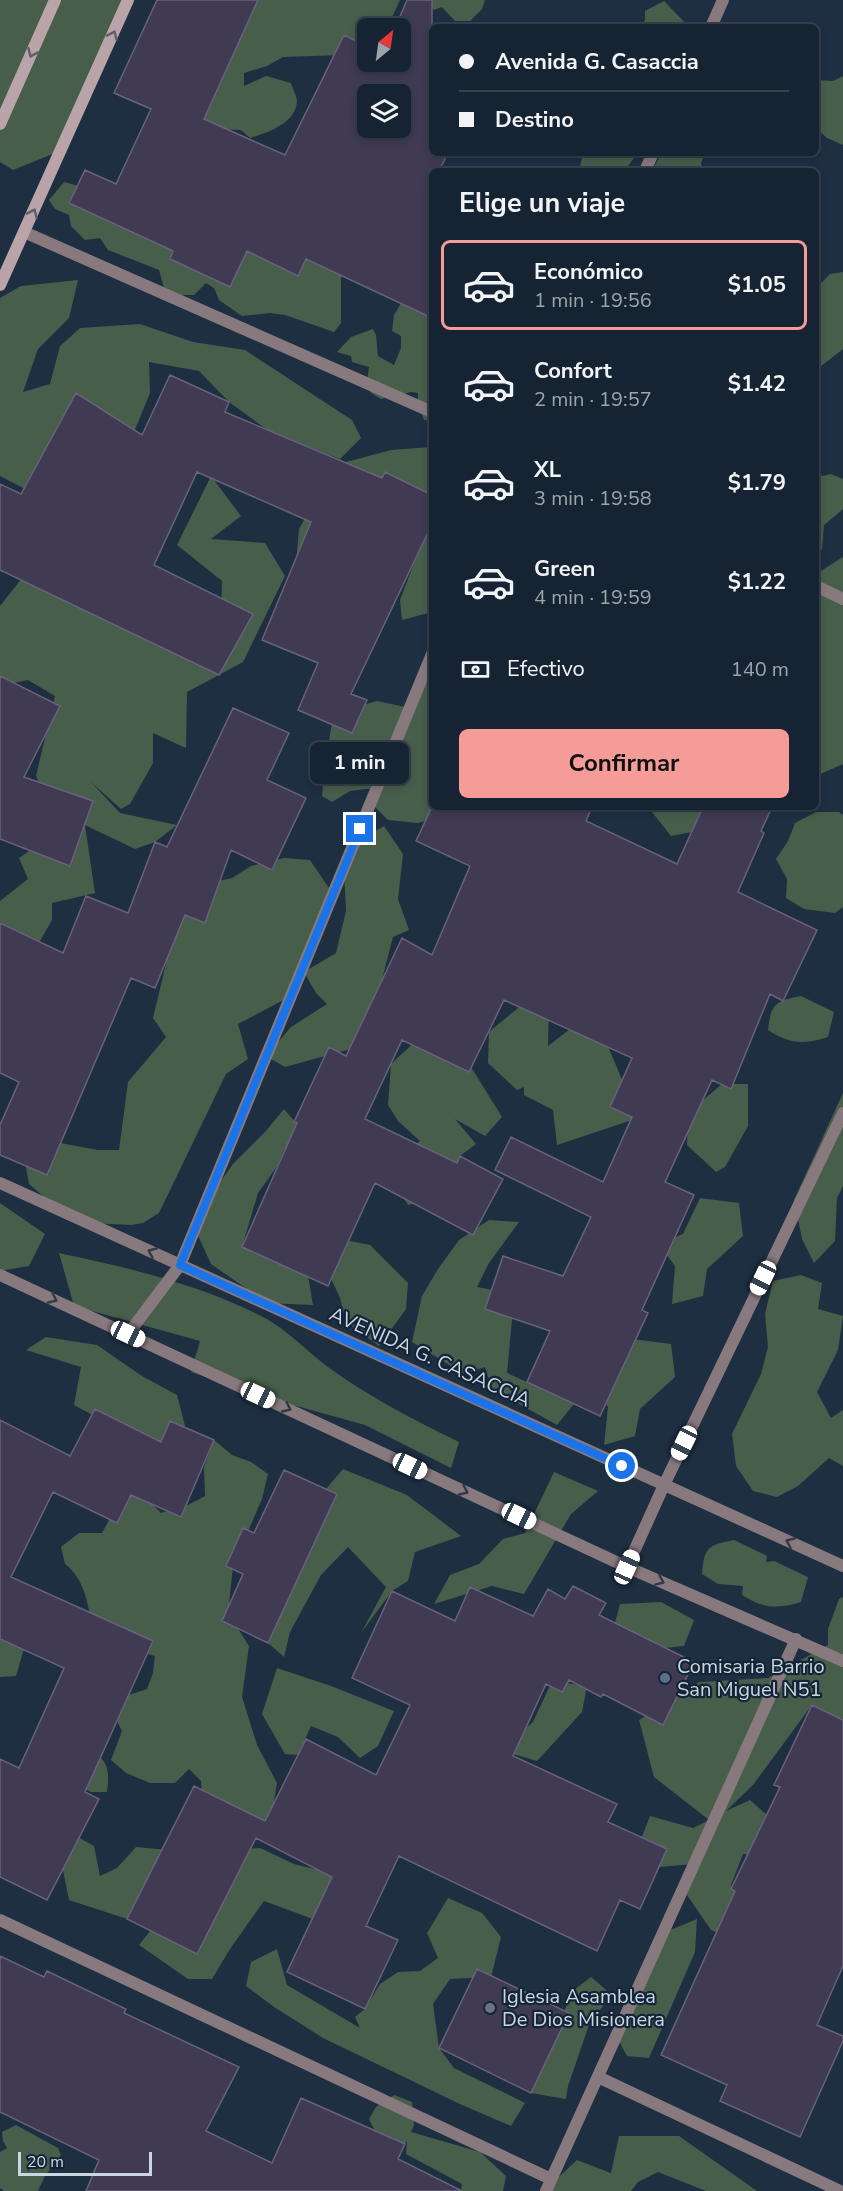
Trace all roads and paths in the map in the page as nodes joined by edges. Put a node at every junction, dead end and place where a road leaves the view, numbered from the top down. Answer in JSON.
{"nodes":[{"id":1,"x":56,"y":0,"type":"edge"},
{"id":2,"x":128,"y":0,"type":"edge"},
{"id":3,"x":723,"y":0,"type":"edge"},
{"id":4,"x":712,"y":24,"type":"edge"},
{"id":5,"x":0,"y":124,"type":"edge"},
{"id":6,"x":24,"y":232,"type":"junction"},
{"id":7,"x":0,"y":285,"type":"edge"},
{"id":8,"x":429,"y":411,"type":"edge"},
{"id":9,"x":819,"y":587,"type":"edge"},
{"id":10,"x":843,"y":599,"type":"edge"},
{"id":11,"x":429,"y":661,"type":"edge"},
{"id":12,"x":843,"y":1113,"type":"edge"},
{"id":13,"x":0,"y":1183,"type":"edge"},
{"id":14,"x":180,"y":1265,"type":"junction"},
{"id":15,"x":0,"y":1275,"type":"edge"},
{"id":16,"x":128,"y":1334,"type":"junction"},
{"id":17,"x":664,"y":1485,"type":"junction"},
{"id":18,"x":843,"y":1566,"type":"edge"},
{"id":19,"x":627,"y":1567,"type":"junction"},
{"id":20,"x":796,"y":1639,"type":"junction"},
{"id":21,"x":843,"y":1661,"type":"edge"},
{"id":22,"x":0,"y":1920,"type":"edge"},
{"id":23,"x":598,"y":2077,"type":"junction"},
{"id":24,"x":549,"y":2185,"type":"edge"},
{"id":25,"x":840,"y":2191,"type":"edge"}],
"edges":[{"from":1,"to":5,"type":"main road","one_way":true},
{"from":6,"to":2,"type":"main road","one_way":true},
{"from":3,"to":4,"type":"street"},
{"from":6,"to":7,"type":"main road"},
{"from":6,"to":8,"type":"street"},
{"from":9,"to":10,"type":"street"},
{"from":11,"to":14,"type":"street"},
{"from":12,"to":17,"type":"street"},
{"from":14,"to":13,"type":"street","name":"AVENIDA G. CASACCIA","one_way":true},
{"from":14,"to":16,"type":"street"},
{"from":14,"to":17,"type":"street","name":"AVENIDA G. CASACCIA"},
{"from":15,"to":16,"type":"street","one_way":true},
{"from":16,"to":19,"type":"street","one_way":true},
{"from":18,"to":17,"type":"street","name":"AVENIDA G. CASACCIA","one_way":true},
{"from":17,"to":19,"type":"street"},
{"from":19,"to":20,"type":"street","one_way":true},
{"from":20,"to":21,"type":"street"},
{"from":20,"to":23,"type":"street"},
{"from":22,"to":24,"type":"street"},
{"from":23,"to":24,"type":"street"},
{"from":23,"to":25,"type":"street"}]}
